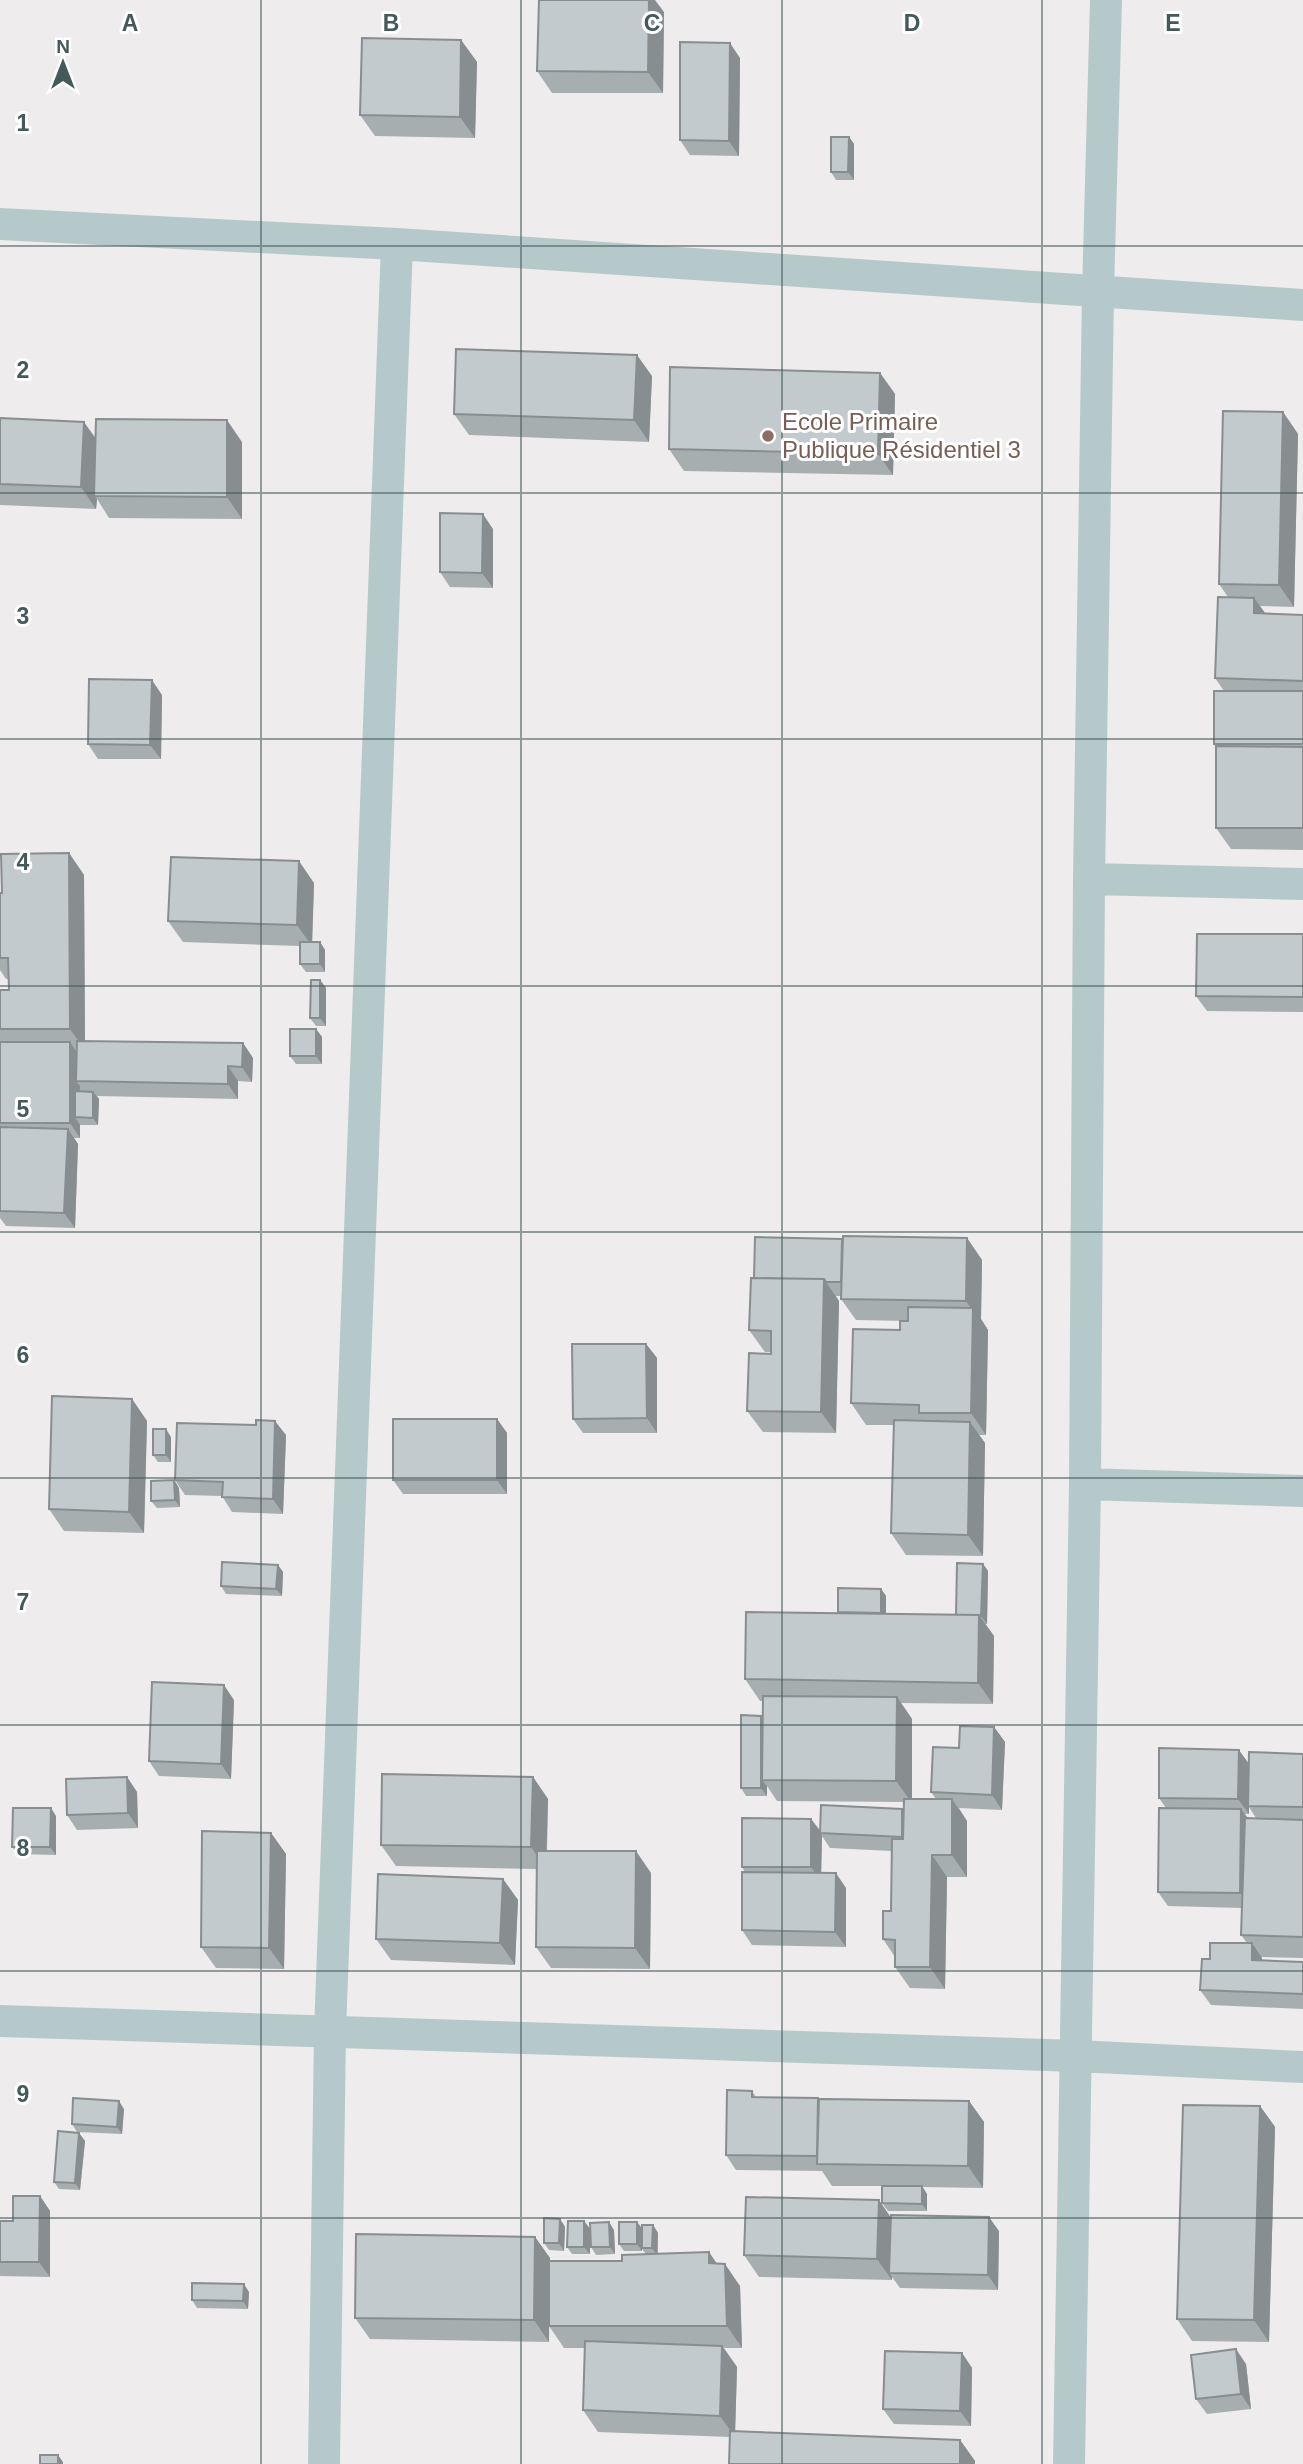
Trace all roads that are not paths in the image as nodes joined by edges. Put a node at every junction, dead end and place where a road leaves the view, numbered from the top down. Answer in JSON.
{"nodes":[{"id":1,"x":1106,"y":0,"type":"edge"},
{"id":2,"x":0,"y":224,"type":"edge"},
{"id":3,"x":397,"y":244,"type":"junction"},
{"id":4,"x":1098,"y":292,"type":"junction"},
{"id":5,"x":1303,"y":305,"type":"edge"},
{"id":6,"x":1089,"y":879,"type":"junction"},
{"id":7,"x":1303,"y":884,"type":"edge"},
{"id":8,"x":1085,"y":1484,"type":"junction"},
{"id":9,"x":1303,"y":1491,"type":"edge"},
{"id":10,"x":0,"y":2021,"type":"edge"},
{"id":11,"x":330,"y":2031,"type":"junction"},
{"id":12,"x":1076,"y":2056,"type":"junction"},
{"id":13,"x":1303,"y":2067,"type":"edge"},
{"id":14,"x":324,"y":2464,"type":"edge"},
{"id":15,"x":1069,"y":2464,"type":"edge"}],
"edges":[{"from":1,"to":4,"type":"street"},
{"from":2,"to":3,"type":"street"},
{"from":3,"to":4,"type":"street"},
{"from":3,"to":11,"type":"street"},
{"from":4,"to":5,"type":"street"},
{"from":4,"to":6,"type":"street"},
{"from":6,"to":7,"type":"street"},
{"from":6,"to":8,"type":"street"},
{"from":8,"to":9,"type":"street"},
{"from":8,"to":12,"type":"street"},
{"from":10,"to":11,"type":"street"},
{"from":11,"to":12,"type":"street"},
{"from":11,"to":14,"type":"street"},
{"from":12,"to":13,"type":"street"},
{"from":12,"to":15,"type":"street"}]}
